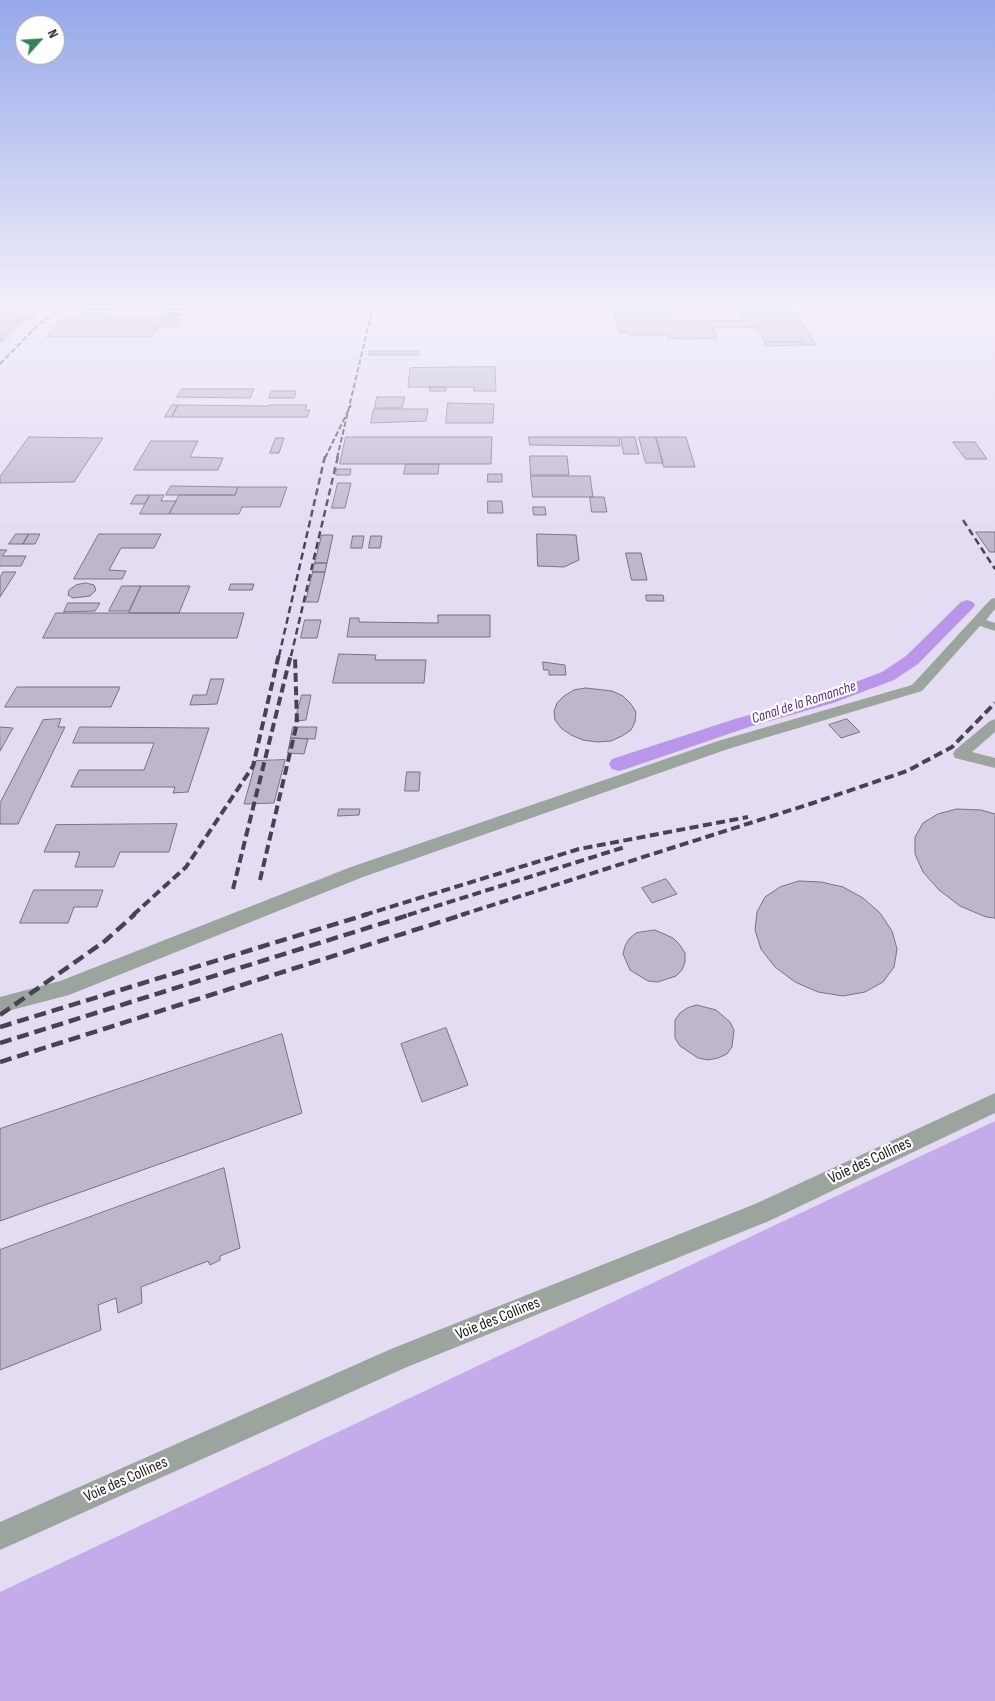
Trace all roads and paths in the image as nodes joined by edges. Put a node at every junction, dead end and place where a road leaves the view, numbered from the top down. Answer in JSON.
{"nodes":[{"id":1,"x":995,"y":602,"type":"edge"},
{"id":2,"x":977,"y":621,"type":"junction"},
{"id":3,"x":995,"y":627,"type":"edge"},
{"id":4,"x":995,"y":724,"type":"edge"},
{"id":5,"x":995,"y":763,"type":"edge"},
{"id":6,"x":0,"y":1005,"type":"edge"},
{"id":7,"x":995,"y":1102,"type":"edge"},
{"id":8,"x":0,"y":1536,"type":"edge"}],
"edges":[{"from":1,"to":2,"type":"street"},
{"from":2,"to":3,"type":"street"},
{"from":2,"to":6,"type":"street"},
{"from":4,"to":5,"type":"street"},
{"from":7,"to":8,"type":"street","name":"Voie des Collines"}]}
